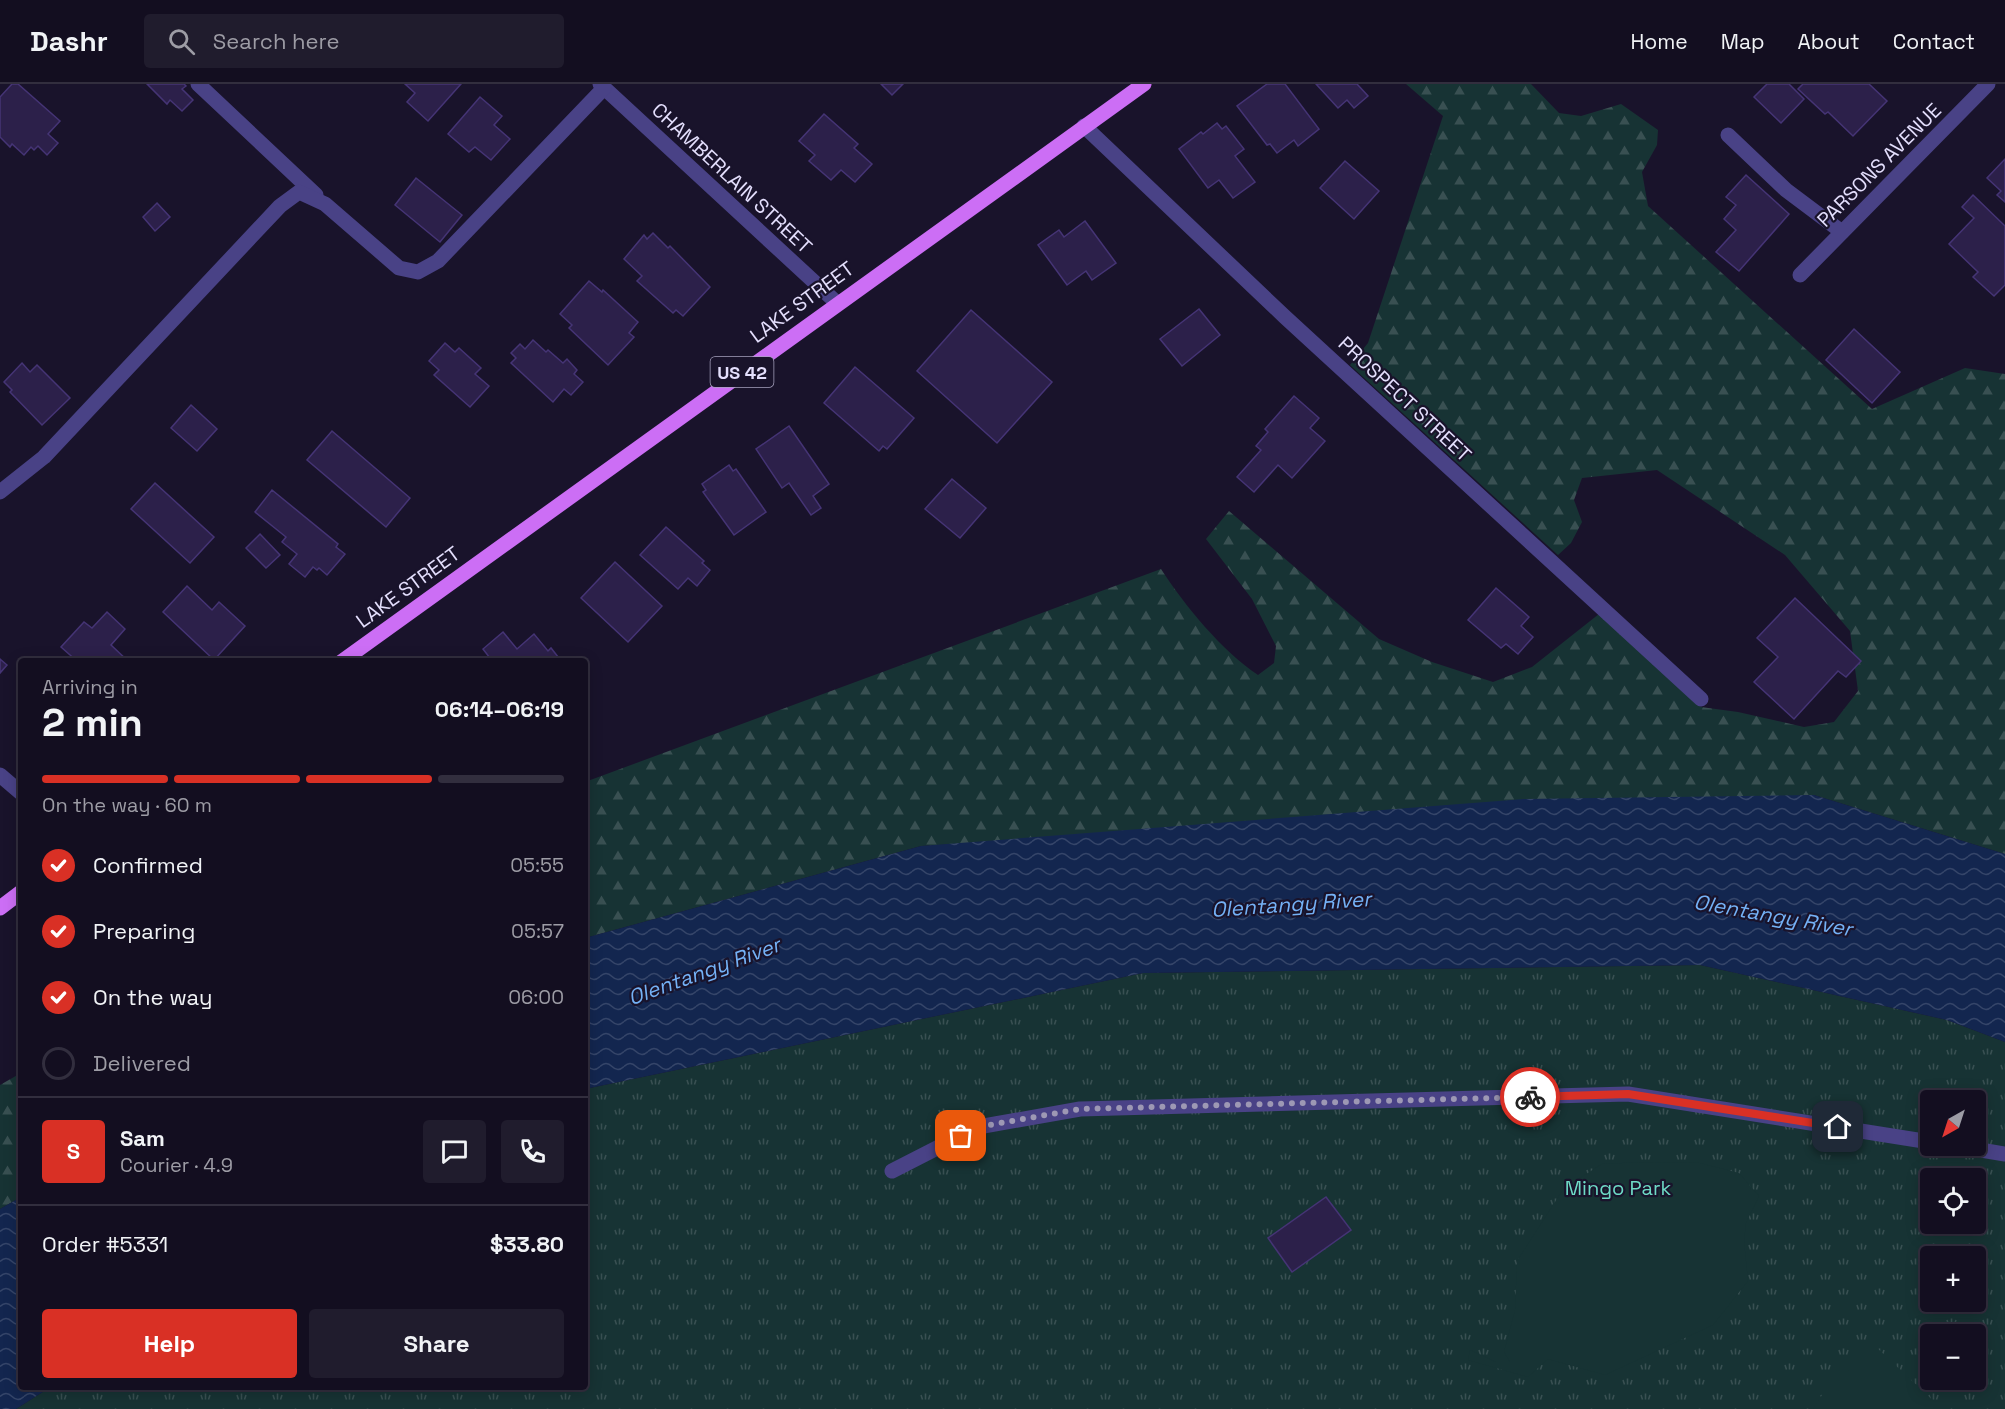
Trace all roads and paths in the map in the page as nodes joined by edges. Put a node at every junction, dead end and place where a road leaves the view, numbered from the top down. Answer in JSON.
{"nodes":[{"id":1,"x":198,"y":84,"type":"edge"},
{"id":2,"x":1144,"y":84,"type":"edge"},
{"id":3,"x":1988,"y":84,"type":"edge"},
{"id":4,"x":602,"y":86,"type":"edge"},
{"id":5,"x":1084,"y":126,"type":"junction"},
{"id":6,"x":1728,"y":135,"type":"dead end"},
{"id":7,"x":325,"y":204,"type":"junction"},
{"id":8,"x":1842,"y":232,"type":"junction"},
{"id":9,"x":1800,"y":275,"type":"dead end"},
{"id":10,"x":837,"y":303,"type":"junction"},
{"id":11,"x":0,"y":492,"type":"edge"},
{"id":12,"x":347,"y":658,"type":"edge"},
{"id":13,"x":1701,"y":699,"type":"dead end"},
{"id":14,"x":0,"y":775,"type":"edge"},
{"id":15,"x":18,"y":790,"type":"edge"},
{"id":16,"x":18,"y":894,"type":"edge"},
{"id":17,"x":0,"y":908,"type":"edge"},
{"id":18,"x":1920,"y":1140,"type":"edge"},
{"id":19,"x":1986,"y":1151,"type":"edge"},
{"id":20,"x":2005,"y":1154,"type":"edge"},
{"id":21,"x":892,"y":1171,"type":"dead end"}],
"edges":[{"from":1,"to":7,"type":"street"},
{"from":2,"to":5,"type":"main road","name":"LAKE STREET","number":"US 42"},
{"from":3,"to":8,"type":"street","name":"PARSONS AVENUE"},
{"from":4,"to":7,"type":"street"},
{"from":4,"to":10,"type":"street","name":"CHAMBERLAIN STREET"},
{"from":5,"to":10,"type":"main road","name":"LAKE STREET","number":"US 42"},
{"from":5,"to":13,"type":"street","name":"PROSPECT STREET"},
{"from":6,"to":8,"type":"street"},
{"from":7,"to":11,"type":"street"},
{"from":8,"to":9,"type":"street","name":"PARSONS AVENUE"},
{"from":10,"to":12,"type":"main road","name":"LAKE STREET","number":"US 42"},
{"from":14,"to":15,"type":"street"},
{"from":16,"to":17,"type":"main road"},
{"from":18,"to":21,"type":"street"},
{"from":19,"to":20,"type":"street"}]}
